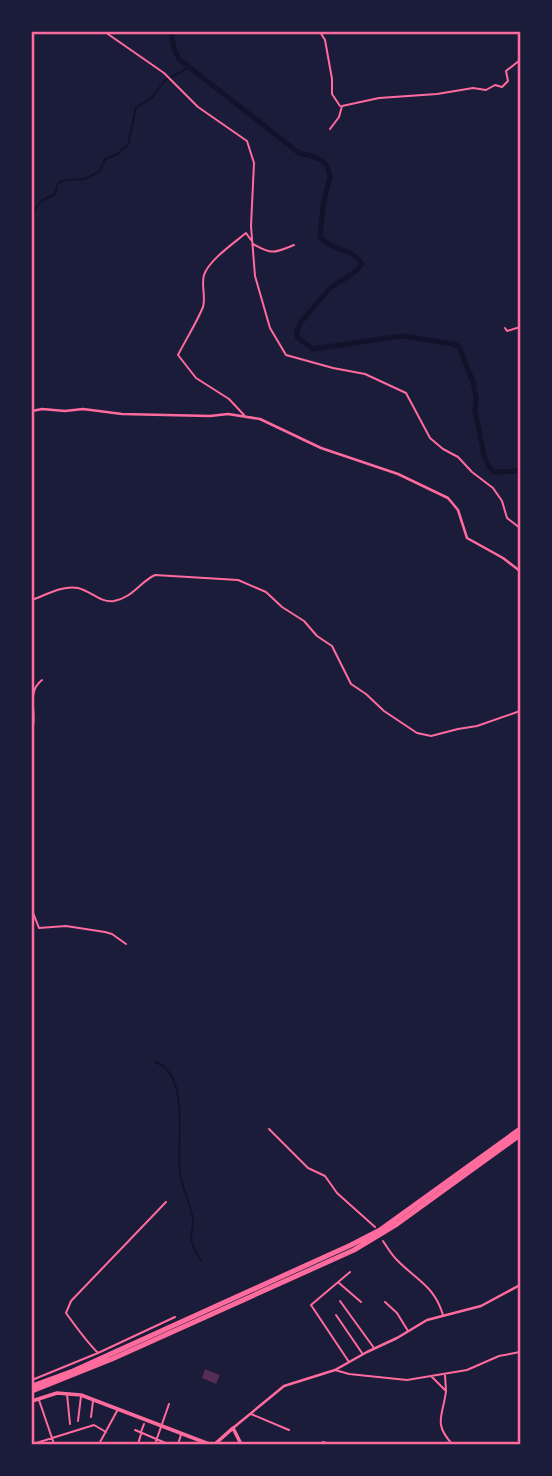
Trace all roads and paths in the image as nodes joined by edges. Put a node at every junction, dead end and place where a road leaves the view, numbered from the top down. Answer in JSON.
{"nodes":[{"id":1,"x":105,"y":32,"type":"edge"},
{"id":2,"x":320,"y":32,"type":"edge"},
{"id":3,"x":520,"y":60,"type":"edge"},
{"id":4,"x":341,"y":108,"type":"junction"},
{"id":5,"x":330,"y":129,"type":"dead end"},
{"id":6,"x":252,"y":242,"type":"junction"},
{"id":7,"x":294,"y":245,"type":"dead end"},
{"id":8,"x":520,"y":327,"type":"edge"},
{"id":9,"x":505,"y":328,"type":"dead end"},
{"id":10,"x":32,"y":411,"type":"edge"},
{"id":11,"x":244,"y":416,"type":"junction"},
{"id":12,"x":520,"y":528,"type":"edge"},
{"id":13,"x":520,"y":571,"type":"edge"},
{"id":14,"x":32,"y":600,"type":"edge"},
{"id":15,"x":42,"y":680,"type":"dead end"},
{"id":16,"x":32,"y":709,"type":"edge"},
{"id":17,"x":520,"y":711,"type":"edge"},
{"id":18,"x":32,"y":731,"type":"edge"},
{"id":19,"x":32,"y":910,"type":"edge"},
{"id":20,"x":126,"y":944,"type":"dead end"},
{"id":21,"x":269,"y":1129,"type":"dead end"},
{"id":22,"x":520,"y":1129,"type":"edge"},
{"id":23,"x":520,"y":1135,"type":"edge"},
{"id":24,"x":166,"y":1202,"type":"dead end"},
{"id":25,"x":375,"y":1227,"type":"dead end"},
{"id":26,"x":383,"y":1241,"type":"dead end"},
{"id":27,"x":350,"y":1272,"type":"dead end"},
{"id":28,"x":338,"y":1282,"type":"junction"},
{"id":29,"x":520,"y":1285,"type":"edge"},
{"id":30,"x":340,"y":1301,"type":"dead end"},
{"id":31,"x":361,"y":1302,"type":"dead end"},
{"id":32,"x":385,"y":1302,"type":"dead end"},
{"id":33,"x":336,"y":1315,"type":"dead end"},
{"id":34,"x":444,"y":1317,"type":"junction"},
{"id":35,"x":176,"y":1318,"type":"dead end"},
{"id":36,"x":409,"y":1331,"type":"junction"},
{"id":37,"x":374,"y":1348,"type":"junction"},
{"id":38,"x":520,"y":1352,"type":"edge"},
{"id":39,"x":98,"y":1353,"type":"junction"},
{"id":40,"x":363,"y":1354,"type":"junction"},
{"id":41,"x":349,"y":1362,"type":"junction"},
{"id":42,"x":335,"y":1370,"type":"junction"},
{"id":43,"x":444,"y":1374,"type":"junction"},
{"id":44,"x":432,"y":1377,"type":"junction"},
{"id":45,"x":32,"y":1380,"type":"edge"},
{"id":46,"x":446,"y":1382,"type":"junction"},
{"id":47,"x":441,"y":1385,"type":"junction"},
{"id":48,"x":32,"y":1389,"type":"edge"},
{"id":49,"x":446,"y":1391,"type":"junction"},
{"id":50,"x":66,"y":1393,"type":"junction"},
{"id":51,"x":81,"y":1395,"type":"junction"},
{"id":52,"x":39,"y":1399,"type":"junction"},
{"id":53,"x":93,"y":1400,"type":"junction"},
{"id":54,"x":32,"y":1401,"type":"edge"},
{"id":55,"x":169,"y":1405,"type":"dead end"},
{"id":56,"x":118,"y":1410,"type":"junction"},
{"id":57,"x":250,"y":1413,"type":"junction"},
{"id":58,"x":91,"y":1417,"type":"dead end"},
{"id":59,"x":78,"y":1421,"type":"dead end"},
{"id":60,"x":69,"y":1424,"type":"dead end"},
{"id":61,"x":144,"y":1424,"type":"dead end"},
{"id":62,"x":161,"y":1426,"type":"junction"},
{"id":63,"x":233,"y":1428,"type":"junction"},
{"id":64,"x":135,"y":1430,"type":"dead end"},
{"id":65,"x":289,"y":1430,"type":"dead end"},
{"id":66,"x":106,"y":1432,"type":"junction"},
{"id":67,"x":141,"y":1433,"type":"junction"},
{"id":68,"x":182,"y":1434,"type":"junction"},
{"id":69,"x":52,"y":1438,"type":"junction"},
{"id":70,"x":157,"y":1440,"type":"junction"},
{"id":71,"x":33,"y":1444,"type":"edge"},
{"id":72,"x":54,"y":1444,"type":"edge"},
{"id":73,"x":79,"y":1444,"type":"edge"},
{"id":74,"x":85,"y":1444,"type":"edge"},
{"id":75,"x":99,"y":1444,"type":"edge"},
{"id":76,"x":138,"y":1444,"type":"edge"},
{"id":77,"x":155,"y":1444,"type":"edge"},
{"id":78,"x":168,"y":1444,"type":"edge"},
{"id":79,"x":178,"y":1444,"type":"edge"},
{"id":80,"x":212,"y":1444,"type":"edge"},
{"id":81,"x":241,"y":1444,"type":"edge"},
{"id":82,"x":322,"y":1444,"type":"edge"},
{"id":83,"x":329,"y":1444,"type":"edge"},
{"id":84,"x":452,"y":1444,"type":"edge"}],
"edges":[{"from":1,"to":6,"type":"street"},
{"from":2,"to":4,"type":"street"},
{"from":3,"to":4,"type":"street"},
{"from":4,"to":5,"type":"street"},
{"from":6,"to":7,"type":"street"},
{"from":6,"to":11,"type":"street"},
{"from":6,"to":12,"type":"street"},
{"from":8,"to":9,"type":"street"},
{"from":10,"to":11,"type":"street"},
{"from":11,"to":13,"type":"street"},
{"from":14,"to":17,"type":"street"},
{"from":15,"to":16,"type":"street"},
{"from":16,"to":18,"type":"street"},
{"from":19,"to":20,"type":"street"},
{"from":21,"to":25,"type":"street"},
{"from":22,"to":48,"type":"highway"},
{"from":23,"to":48,"type":"highway"},
{"from":24,"to":39,"type":"street"},
{"from":26,"to":34,"type":"street"},
{"from":27,"to":28,"type":"street"},
{"from":28,"to":31,"type":"street"},
{"from":28,"to":41,"type":"street"},
{"from":29,"to":34,"type":"street"},
{"from":30,"to":37,"type":"street"},
{"from":32,"to":36,"type":"street"},
{"from":33,"to":40,"type":"street"},
{"from":34,"to":36,"type":"street"},
{"from":35,"to":39,"type":"street"},
{"from":36,"to":37,"type":"street"},
{"from":37,"to":40,"type":"street"},
{"from":38,"to":43,"type":"street"},
{"from":39,"to":45,"type":"street"},
{"from":40,"to":41,"type":"street"},
{"from":41,"to":42,"type":"street"},
{"from":42,"to":44,"type":"street"},
{"from":42,"to":57,"type":"street"},
{"from":43,"to":44,"type":"street"},
{"from":43,"to":46,"type":"street"},
{"from":44,"to":47,"type":"street"},
{"from":46,"to":47,"type":"street"},
{"from":46,"to":49,"type":"street"},
{"from":47,"to":49,"type":"street"},
{"from":49,"to":84,"type":"street"},
{"from":50,"to":51,"type":"main road"},
{"from":50,"to":52,"type":"main road"},
{"from":50,"to":60,"type":"street"},
{"from":51,"to":53,"type":"main road"},
{"from":51,"to":59,"type":"street"},
{"from":52,"to":54,"type":"main road"},
{"from":52,"to":69,"type":"street"},
{"from":53,"to":56,"type":"main road"},
{"from":53,"to":58,"type":"street"},
{"from":55,"to":62,"type":"street"},
{"from":56,"to":62,"type":"main road"},
{"from":56,"to":66,"type":"street"},
{"from":57,"to":63,"type":"street"},
{"from":57,"to":65,"type":"street"},
{"from":61,"to":67,"type":"street"},
{"from":62,"to":68,"type":"main road"},
{"from":62,"to":70,"type":"street"},
{"from":63,"to":80,"type":"main road"},
{"from":63,"to":81,"type":"main road"},
{"from":64,"to":67,"type":"street"},
{"from":66,"to":69,"type":"street"},
{"from":66,"to":75,"type":"street"},
{"from":67,"to":70,"type":"street"},
{"from":67,"to":76,"type":"street"},
{"from":68,"to":79,"type":"street"},
{"from":68,"to":80,"type":"main road"},
{"from":69,"to":71,"type":"street"},
{"from":69,"to":72,"type":"street"},
{"from":70,"to":77,"type":"street"},
{"from":70,"to":78,"type":"street"},
{"from":73,"to":74,"type":"street"},
{"from":82,"to":83,"type":"street"}]}
